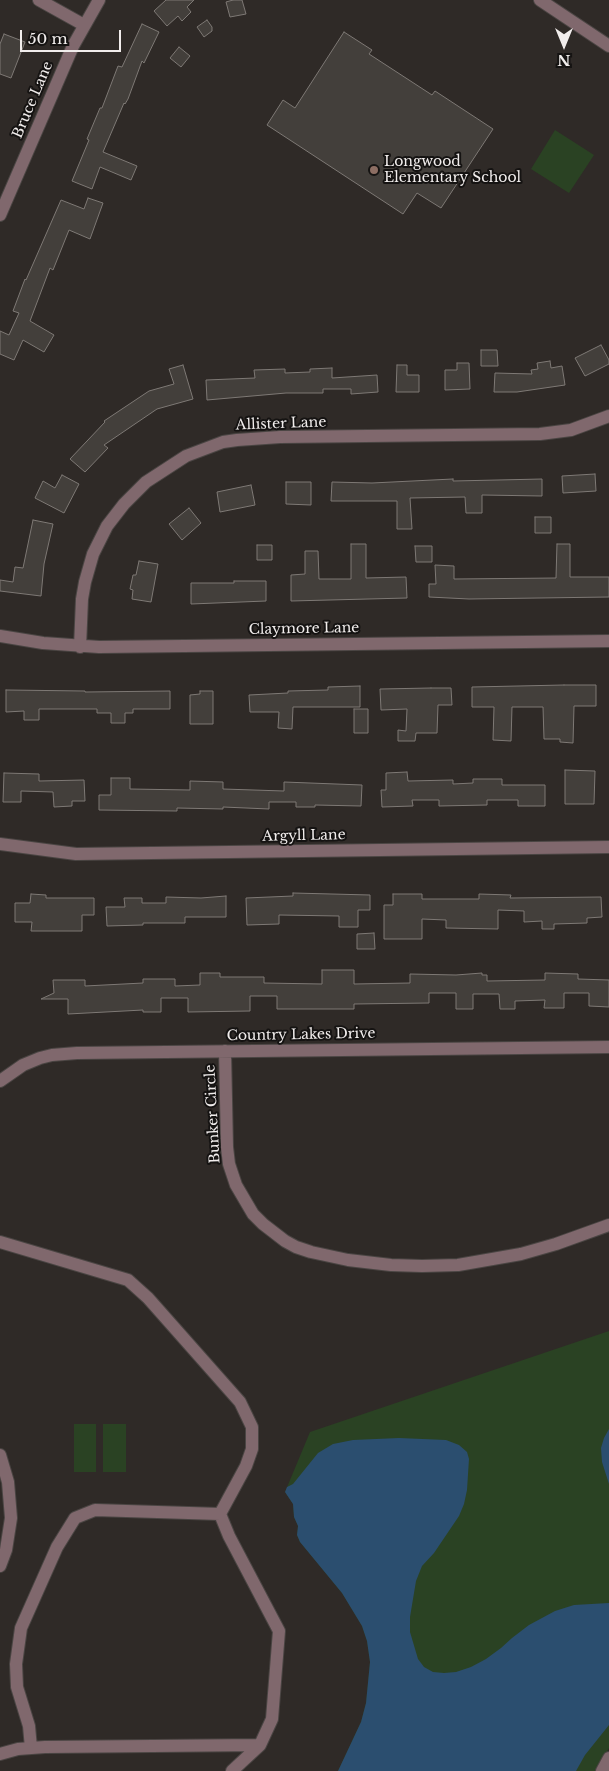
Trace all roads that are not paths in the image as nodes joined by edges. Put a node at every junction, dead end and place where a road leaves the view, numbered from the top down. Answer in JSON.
{"nodes":[{"id":1,"x":39,"y":0,"type":"edge"},
{"id":2,"x":99,"y":0,"type":"edge"},
{"id":3,"x":540,"y":0,"type":"edge"},
{"id":4,"x":84,"y":25,"type":"junction"},
{"id":5,"x":609,"y":46,"type":"edge"},
{"id":6,"x":0,"y":215,"type":"edge"},
{"id":7,"x":609,"y":416,"type":"edge"},
{"id":8,"x":0,"y":636,"type":"edge"},
{"id":9,"x":609,"y":641,"type":"edge"},
{"id":10,"x":80,"y":646,"type":"junction"},
{"id":11,"x":0,"y":844,"type":"edge"},
{"id":12,"x":609,"y":847,"type":"edge"},
{"id":13,"x":609,"y":1047,"type":"edge"},
{"id":14,"x":225,"y":1051,"type":"junction"},
{"id":15,"x":0,"y":1081,"type":"edge"},
{"id":16,"x":609,"y":1225,"type":"edge"},
{"id":17,"x":0,"y":1242,"type":"edge"},
{"id":18,"x":0,"y":1455,"type":"edge"},
{"id":19,"x":220,"y":1514,"type":"junction"},
{"id":20,"x":0,"y":1566,"type":"edge"},
{"id":21,"x":260,"y":1745,"type":"junction"},
{"id":22,"x":32,"y":1748,"type":"junction"},
{"id":23,"x":0,"y":1754,"type":"edge"},
{"id":24,"x":609,"y":1758,"type":"edge"},
{"id":25,"x":232,"y":1771,"type":"edge"},
{"id":26,"x":602,"y":1771,"type":"edge"}],
"edges":[{"from":1,"to":4,"type":"street"},
{"from":2,"to":4,"type":"street","name":"Bruce Lane"},
{"from":3,"to":5,"type":"street"},
{"from":4,"to":6,"type":"street","name":"Bruce Lane"},
{"from":7,"to":10,"type":"street","name":"Allister Lane"},
{"from":8,"to":10,"type":"street","name":"Claymore Lane"},
{"from":9,"to":10,"type":"street","name":"Claymore Lane"},
{"from":11,"to":12,"type":"street","name":"Argyll Lane"},
{"from":13,"to":14,"type":"street","name":"Country Lakes Drive"},
{"from":14,"to":15,"type":"street","name":"Country Lakes Drive"},
{"from":14,"to":16,"type":"street","name":"Bunker Circle"},
{"from":17,"to":19,"type":"street"},
{"from":18,"to":20,"type":"street"},
{"from":19,"to":21,"type":"street"},
{"from":19,"to":22,"type":"street"},
{"from":21,"to":22,"type":"street"},
{"from":21,"to":25,"type":"street"},
{"from":22,"to":23,"type":"street"},
{"from":24,"to":26,"type":"street"}]}
